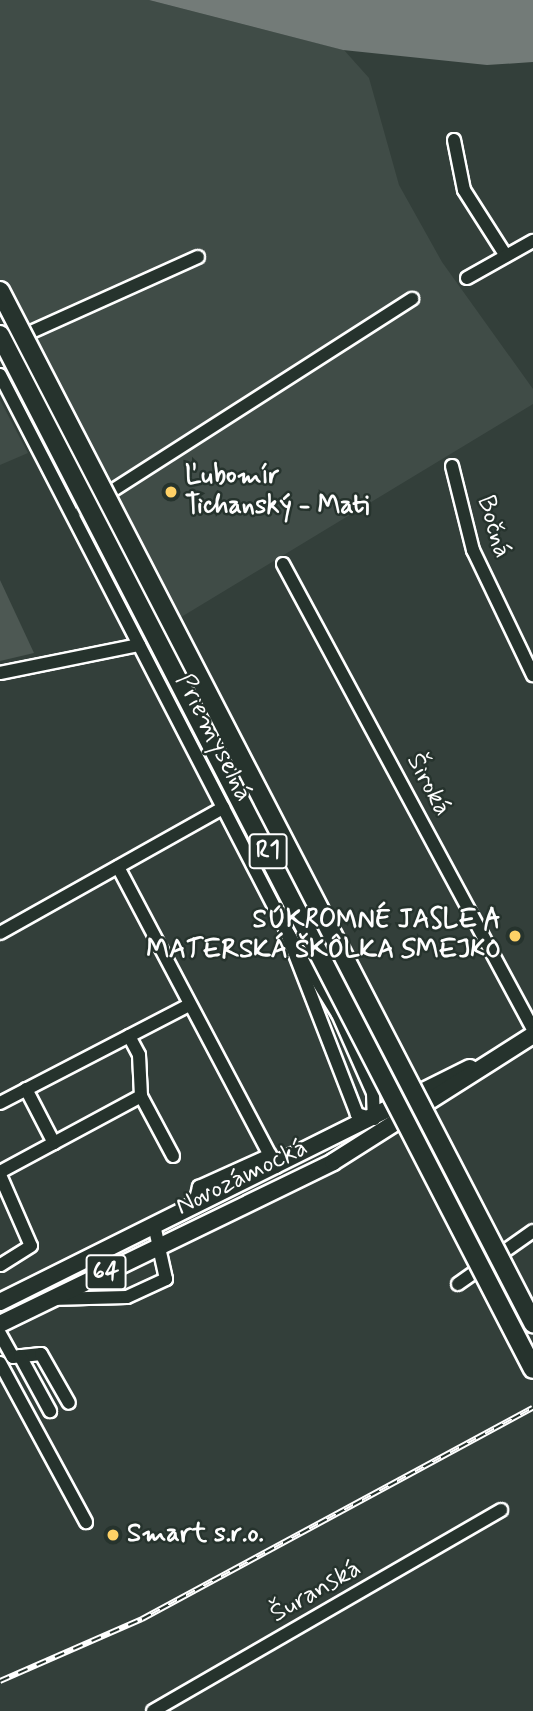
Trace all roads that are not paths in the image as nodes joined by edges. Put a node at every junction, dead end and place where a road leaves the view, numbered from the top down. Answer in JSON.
{"nodes":[{"id":1,"x":453,"y":141,"type":"dead end"},
{"id":2,"x":533,"y":241,"type":"edge"},
{"id":3,"x":506,"y":256,"type":"junction"},
{"id":4,"x":198,"y":257,"type":"dead end"},
{"id":5,"x":467,"y":278,"type":"dead end"},
{"id":6,"x":0,"y":291,"type":"edge"},
{"id":7,"x":412,"y":299,"type":"dead end"},
{"id":8,"x":0,"y":335,"type":"edge"},
{"id":9,"x":0,"y":346,"type":"edge"},
{"id":10,"x":0,"y":375,"type":"edge"},
{"id":11,"x":452,"y":466,"type":"dead end"},
{"id":12,"x":73,"y":516,"type":"junction"},
{"id":13,"x":284,"y":564,"type":"dead end"},
{"id":14,"x":139,"y":645,"type":"junction"},
{"id":15,"x":0,"y":673,"type":"edge"},
{"id":16,"x":533,"y":675,"type":"edge"},
{"id":17,"x":223,"y":808,"type":"junction"},
{"id":18,"x":118,"y":867,"type":"junction"},
{"id":19,"x":285,"y":928,"type":"junction"},
{"id":20,"x":0,"y":933,"type":"edge"},
{"id":21,"x":187,"y":1006,"type":"junction"},
{"id":22,"x":533,"y":1029,"type":"edge"},
{"id":23,"x":533,"y":1035,"type":"edge"},
{"id":24,"x":129,"y":1037,"type":"junction"},
{"id":25,"x":495,"y":1058,"type":"junction"},
{"id":26,"x":26,"y":1089,"type":"junction"},
{"id":27,"x":141,"y":1096,"type":"junction"},
{"id":28,"x":0,"y":1103,"type":"edge"},
{"id":29,"x":374,"y":1119,"type":"junction"},
{"id":30,"x":382,"y":1136,"type":"junction"},
{"id":31,"x":54,"y":1143,"type":"junction"},
{"id":32,"x":173,"y":1156,"type":"dead end"},
{"id":33,"x":273,"y":1161,"type":"junction"},
{"id":34,"x":0,"y":1174,"type":"edge"},
{"id":35,"x":154,"y":1225,"type":"junction"},
{"id":36,"x":533,"y":1230,"type":"edge"},
{"id":37,"x":162,"y":1244,"type":"junction"},
{"id":38,"x":0,"y":1265,"type":"edge"},
{"id":39,"x":458,"y":1284,"type":"dead end"},
{"id":40,"x":50,"y":1299,"type":"junction"},
{"id":41,"x":0,"y":1302,"type":"edge"},
{"id":42,"x":533,"y":1323,"type":"edge"},
{"id":43,"x":0,"y":1325,"type":"edge"},
{"id":44,"x":0,"y":1334,"type":"edge"},
{"id":45,"x":20,"y":1356,"type":"junction"},
{"id":46,"x":0,"y":1363,"type":"edge"},
{"id":47,"x":533,"y":1369,"type":"edge"},
{"id":48,"x":69,"y":1402,"type":"dead end"},
{"id":49,"x":50,"y":1411,"type":"dead end"},
{"id":50,"x":501,"y":1510,"type":"dead end"},
{"id":51,"x":86,"y":1522,"type":"dead end"},
{"id":52,"x":153,"y":1711,"type":"edge"}],
"edges":[{"from":1,"to":3,"type":"street"},
{"from":2,"to":3,"type":"street"},
{"from":3,"to":5,"type":"street"},
{"from":4,"to":9,"type":"street"},
{"from":6,"to":42,"type":"highway","number":"R1","bridge":true},
{"from":7,"to":12,"type":"street"},
{"from":8,"to":47,"type":"highway","number":"R1","bridge":true},
{"from":10,"to":12,"type":"street","name":"Priemyselná"},
{"from":11,"to":16,"type":"street","name":"Bočná"},
{"from":12,"to":14,"type":"street","name":"Priemyselná"},
{"from":13,"to":22,"type":"street","name":"Široká"},
{"from":14,"to":15,"type":"street"},
{"from":14,"to":17,"type":"street","name":"Priemyselná"},
{"from":17,"to":18,"type":"street"},
{"from":17,"to":19,"type":"street","name":"Priemyselná"},
{"from":18,"to":20,"type":"street"},
{"from":18,"to":21,"type":"street"},
{"from":19,"to":29,"type":"street","name":"Priemyselná"},
{"from":19,"to":29,"type":"street","name":"Priemyselná"},
{"from":21,"to":24,"type":"street"},
{"from":21,"to":33,"type":"street"},
{"from":23,"to":25,"type":"main road","name":"Novozámocká","number":"64"},
{"from":24,"to":26,"type":"street"},
{"from":24,"to":27,"type":"street"},
{"from":25,"to":29,"type":"main road","name":"Novozámocká","number":"64"},
{"from":25,"to":30,"type":"main road","name":"Novozámocká","number":"64"},
{"from":26,"to":28,"type":"street"},
{"from":26,"to":31,"type":"street"},
{"from":27,"to":31,"type":"street"},
{"from":27,"to":32,"type":"street"},
{"from":29,"to":30,"type":"main road"},
{"from":29,"to":33,"type":"main road","name":"Novozámocká","number":"64"},
{"from":30,"to":37,"type":"main road","name":"Novozámocká","number":"64"},
{"from":31,"to":34,"type":"street"},
{"from":33,"to":35,"type":"main road","name":"Novozámocká","number":"64"},
{"from":34,"to":38,"type":"street"},
{"from":35,"to":37,"type":"street"},
{"from":35,"to":41,"type":"main road","name":"Novozámocká","number":"64"},
{"from":36,"to":39,"type":"street"},
{"from":37,"to":40,"type":"main road","name":"Novozámocká","number":"64"},
{"from":37,"to":40,"type":"street"},
{"from":40,"to":43,"type":"main road","name":"Novozámocká","number":"64"},
{"from":44,"to":45,"type":"street"},
{"from":45,"to":48,"type":"street"},
{"from":45,"to":49,"type":"street"},
{"from":46,"to":51,"type":"street"},
{"from":50,"to":52,"type":"street","name":"Šuranská"}]}
